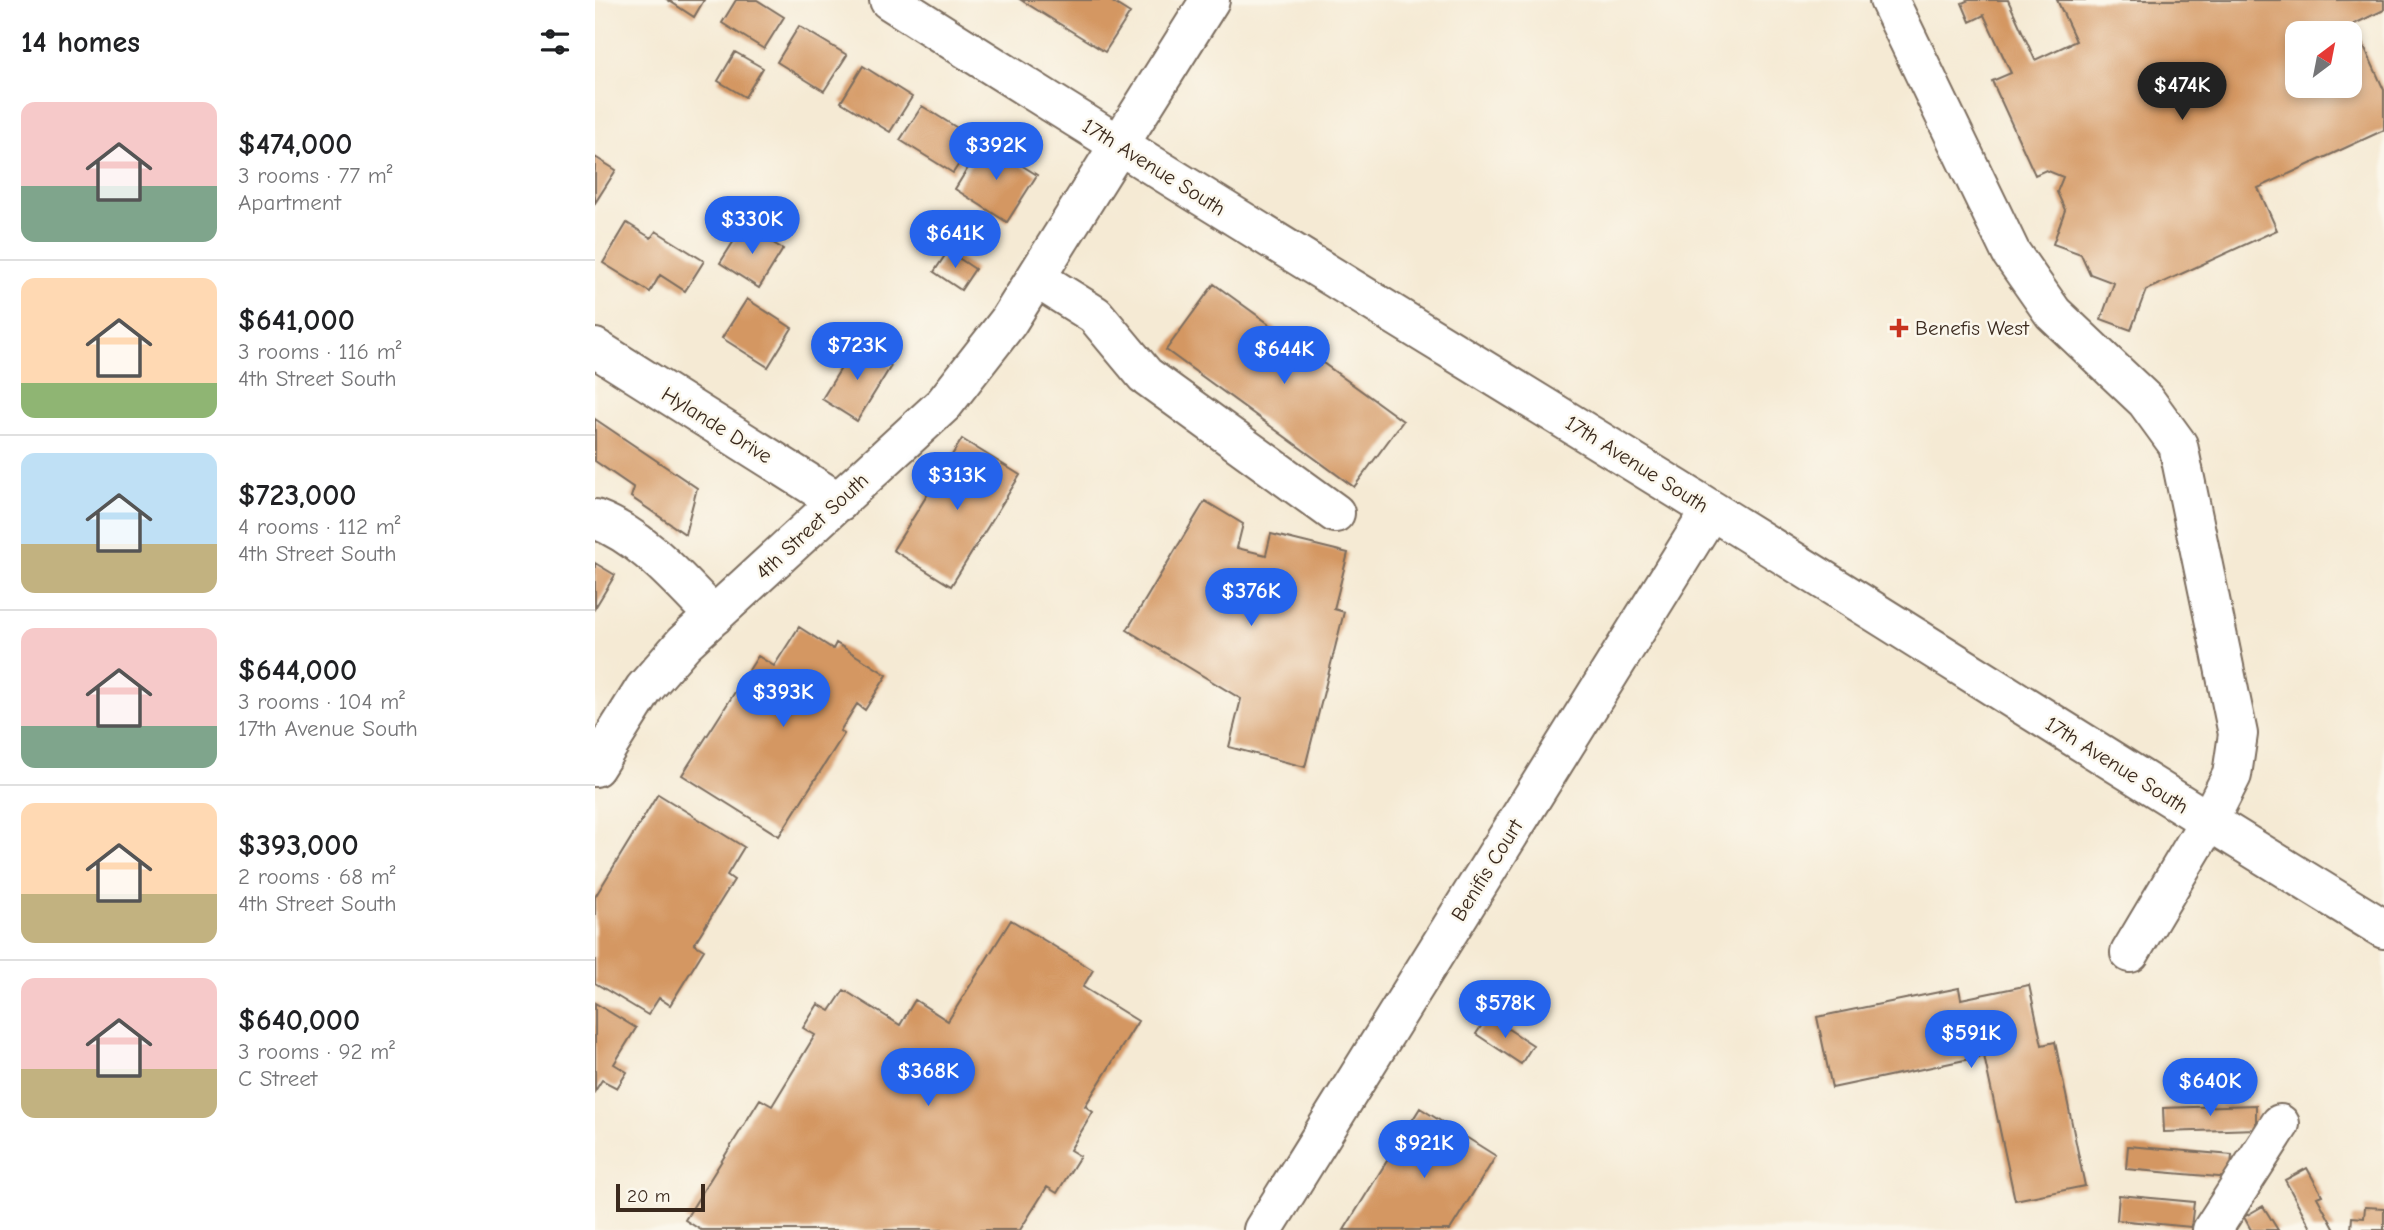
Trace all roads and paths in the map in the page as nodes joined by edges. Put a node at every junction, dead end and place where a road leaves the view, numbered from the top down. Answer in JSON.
{"nodes":[{"id":1,"x":889,"y":0,"type":"edge"},
{"id":2,"x":1210,"y":0,"type":"edge"},
{"id":3,"x":1889,"y":0,"type":"edge"},
{"id":4,"x":1118,"y":146,"type":"junction"},
{"id":5,"x":1036,"y":278,"type":"junction"},
{"id":6,"x":595,"y":348,"type":"edge"},
{"id":7,"x":839,"y":502,"type":"junction"},
{"id":8,"x":1711,"y":510,"type":"junction"},
{"id":9,"x":1335,"y":513,"type":"dead end"},
{"id":10,"x":595,"y":519,"type":"edge"},
{"id":11,"x":714,"y":616,"type":"junction"},
{"id":12,"x":595,"y":767,"type":"edge"},
{"id":13,"x":2209,"y":822,"type":"junction"},
{"id":14,"x":2384,"y":929,"type":"edge"},
{"id":15,"x":2130,"y":953,"type":"dead end"},
{"id":16,"x":2280,"y":1124,"type":"dead end"},
{"id":17,"x":1263,"y":1230,"type":"edge"},
{"id":18,"x":2212,"y":1230,"type":"edge"}],
"edges":[{"from":1,"to":4,"type":"street","name":"17th Avenue South"},
{"from":2,"to":4,"type":"street","name":"4th Street South"},
{"from":3,"to":13,"type":"street"},
{"from":4,"to":5,"type":"street","name":"4th Street South"},
{"from":4,"to":8,"type":"street","name":"17th Avenue South"},
{"from":5,"to":7,"type":"street","name":"4th Street South"},
{"from":5,"to":9,"type":"street"},
{"from":6,"to":7,"type":"street","name":"Hylande Drive"},
{"from":7,"to":11,"type":"street","name":"4th Street South"},
{"from":8,"to":13,"type":"street","name":"17th Avenue South"},
{"from":8,"to":17,"type":"street","name":"Benifis Court"},
{"from":10,"to":11,"type":"street"},
{"from":11,"to":12,"type":"street","name":"4th Street South"},
{"from":13,"to":14,"type":"street","name":"17th Avenue South"},
{"from":13,"to":15,"type":"street"},
{"from":16,"to":18,"type":"street"}]}
